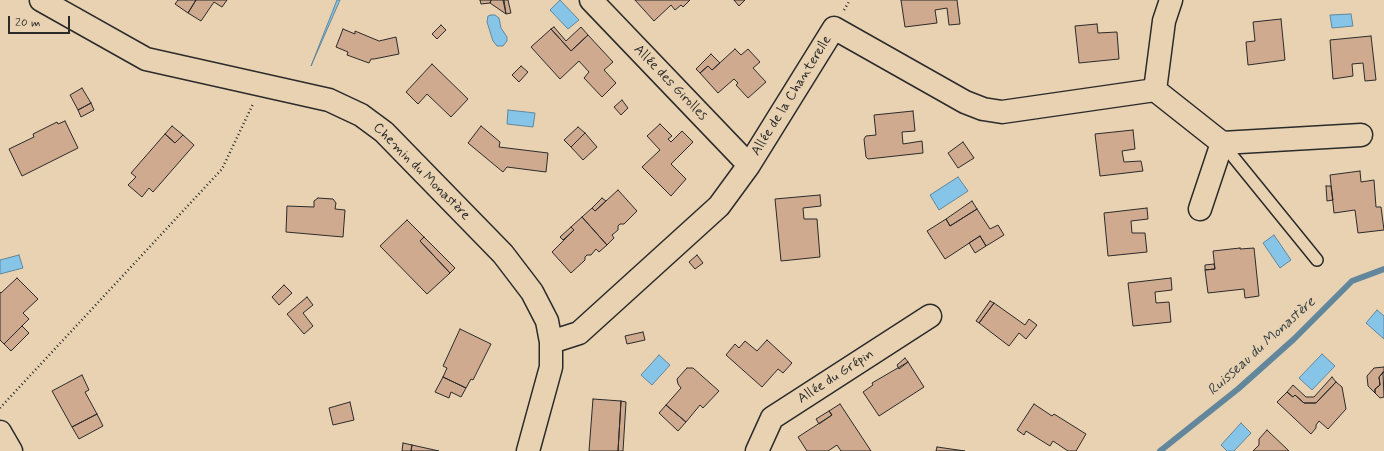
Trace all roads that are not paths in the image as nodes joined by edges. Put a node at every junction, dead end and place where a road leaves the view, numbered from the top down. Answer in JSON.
{"nodes":[{"id":1,"x":42,"y":0,"type":"edge"},
{"id":2,"x":590,"y":0,"type":"edge"},
{"id":3,"x":1171,"y":0,"type":"edge"},
{"id":4,"x":1154,"y":90,"type":"junction"},
{"id":5,"x":1361,"y":135,"type":"dead end"},
{"id":6,"x":1222,"y":143,"type":"junction"},
{"id":7,"x":748,"y":165,"type":"junction"},
{"id":8,"x":1200,"y":209,"type":"dead end"},
{"id":9,"x":1317,"y":260,"type":"dead end"},
{"id":10,"x":930,"y":316,"type":"dead end"},
{"id":11,"x":551,"y":342,"type":"junction"},
{"id":12,"x":0,"y":432,"type":"edge"},
{"id":13,"x":12,"y":451,"type":"edge"},
{"id":14,"x":528,"y":451,"type":"edge"},
{"id":15,"x":758,"y":451,"type":"edge"}],
"edges":[{"from":1,"to":11,"type":"street","name":"Chemin du Monastère"},
{"from":2,"to":7,"type":"street","name":"Allée des Girolles"},
{"from":3,"to":4,"type":"street"},
{"from":4,"to":6,"type":"street"},
{"from":4,"to":7,"type":"street","name":"Allée de la Chanterelle"},
{"from":5,"to":6,"type":"street"},
{"from":6,"to":8,"type":"street"},
{"from":6,"to":9,"type":"lane"},
{"from":7,"to":11,"type":"street","name":"Allée de la Chanterelle"},
{"from":10,"to":15,"type":"street","name":"Allée du Grépin"},
{"from":11,"to":14,"type":"street","name":"Chemin du Monastère"},
{"from":12,"to":13,"type":"street"}]}
